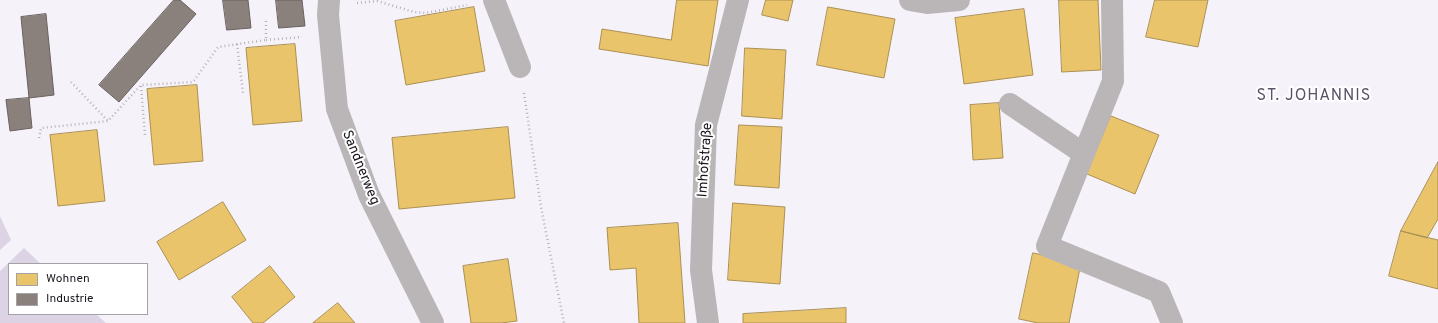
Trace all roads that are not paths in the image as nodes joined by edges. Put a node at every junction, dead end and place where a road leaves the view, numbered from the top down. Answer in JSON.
{"nodes":[{"id":1,"x":494,"y":0,"type":"edge"},
{"id":2,"x":738,"y":0,"type":"edge"},
{"id":3,"x":910,"y":0,"type":"edge"},
{"id":4,"x":959,"y":0,"type":"edge"},
{"id":5,"x":1112,"y":0,"type":"edge"},
{"id":6,"x":328,"y":1,"type":"edge"},
{"id":7,"x":520,"y":67,"type":"road end"},
{"id":8,"x":1010,"y":104,"type":"dead end"},
{"id":9,"x":1084,"y":154,"type":"junction"},
{"id":10,"x":434,"y":323,"type":"edge"},
{"id":11,"x":708,"y":323,"type":"edge"},
{"id":12,"x":1172,"y":323,"type":"edge"}],
"edges":[{"from":1,"to":7,"type":"street"},
{"from":2,"to":11,"type":"street","name":"Imhofstraße"},
{"from":3,"to":4,"type":"street"},
{"from":5,"to":9,"type":"street"},
{"from":6,"to":10,"type":"street","name":"Sandnerweg"},
{"from":8,"to":9,"type":"street"},
{"from":9,"to":12,"type":"street"}]}
